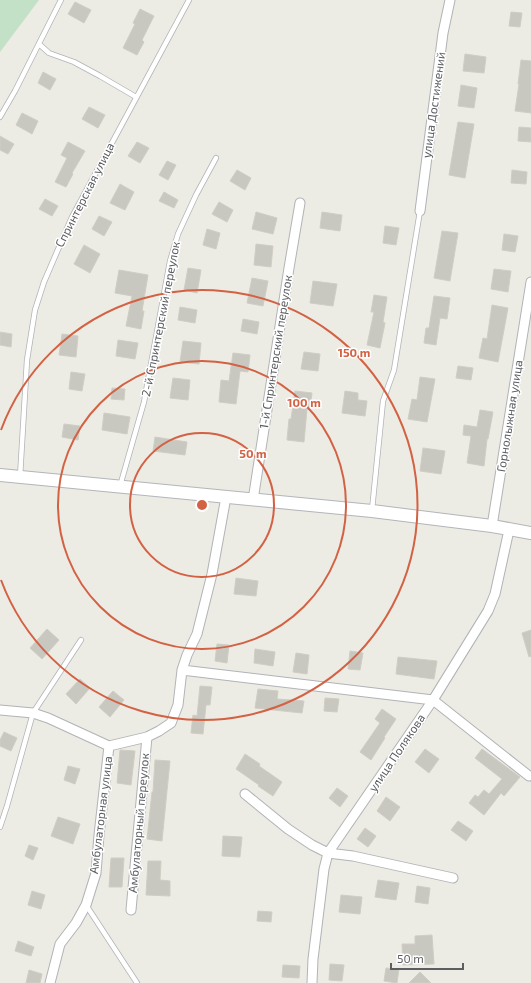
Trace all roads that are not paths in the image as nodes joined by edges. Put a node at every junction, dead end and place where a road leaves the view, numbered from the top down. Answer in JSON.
{"nodes":[{"id":1,"x":61,"y":0,"type":"edge"},
{"id":2,"x":190,"y":0,"type":"edge"},
{"id":3,"x":450,"y":0,"type":"edge"},
{"id":4,"x":39,"y":44,"type":"junction"},
{"id":5,"x":136,"y":97,"type":"junction"},
{"id":6,"x":0,"y":117,"type":"edge"},
{"id":7,"x":216,"y":158,"type":"dead end"},
{"id":8,"x":300,"y":203,"type":"dead end"},
{"id":9,"x":420,"y":211,"type":"joint"},
{"id":10,"x":531,"y":282,"type":"edge"},
{"id":11,"x":0,"y":475,"type":"edge"},
{"id":12,"x":20,"y":477,"type":"junction"},
{"id":13,"x":120,"y":486,"type":"junction"},
{"id":14,"x":226,"y":497,"type":"junction"},
{"id":15,"x":253,"y":500,"type":"junction"},
{"id":16,"x":372,"y":511,"type":"junction"},
{"id":17,"x":492,"y":526,"type":"junction"},
{"id":18,"x":509,"y":530,"type":"junction"},
{"id":19,"x":531,"y":533,"type":"edge"},
{"id":20,"x":81,"y":640,"type":"dead end"},
{"id":21,"x":182,"y":670,"type":"junction"},
{"id":22,"x":433,"y":700,"type":"junction"},
{"id":23,"x":0,"y":710,"type":"edge"},
{"id":24,"x":33,"y":713,"type":"junction"},
{"id":25,"x":147,"y":737,"type":"junction"},
{"id":26,"x":109,"y":746,"type":"junction"},
{"id":27,"x":529,"y":776,"type":"dead end"},
{"id":28,"x":245,"y":794,"type":"dead end"},
{"id":29,"x":0,"y":827,"type":"edge"},
{"id":30,"x":328,"y":853,"type":"junction"},
{"id":31,"x":453,"y":878,"type":"dead end"},
{"id":32,"x":86,"y":905,"type":"junction"},
{"id":33,"x":131,"y":910,"type":"dead end"},
{"id":34,"x":50,"y":983,"type":"edge"},
{"id":35,"x":137,"y":983,"type":"edge"},
{"id":36,"x":312,"y":983,"type":"edge"}],
"edges":[{"from":1,"to":4,"type":"lane"},
{"from":2,"to":5,"type":"lane","name":"Спринтерская улица"},
{"from":3,"to":9,"type":"street","name":"улица Достижений"},
{"from":4,"to":5,"type":"lane"},
{"from":4,"to":6,"type":"lane"},
{"from":5,"to":12,"type":"lane","name":"Спринтерская улица"},
{"from":7,"to":13,"type":"lane","name":"2-й Спринтерский переулок"},
{"from":8,"to":15,"type":"street","name":"1-й Спринтерский переулок"},
{"from":9,"to":16,"type":"lane"},
{"from":10,"to":17,"type":"street","name":"Горнолыжная улица"},
{"from":11,"to":12,"type":"street"},
{"from":12,"to":13,"type":"street"},
{"from":13,"to":14,"type":"street"},
{"from":14,"to":15,"type":"street"},
{"from":14,"to":21,"type":"street","name":"Амбулаторная улица"},
{"from":15,"to":16,"type":"street"},
{"from":16,"to":17,"type":"street"},
{"from":17,"to":18,"type":"street"},
{"from":18,"to":19,"type":"street"},
{"from":18,"to":22,"type":"street","name":"улица Полякова"},
{"from":20,"to":24,"type":"lane"},
{"from":21,"to":22,"type":"street"},
{"from":21,"to":25,"type":"street","name":"Амбулаторная улица"},
{"from":22,"to":27,"type":"street"},
{"from":22,"to":30,"type":"street","name":"улица Полякова"},
{"from":23,"to":24,"type":"street"},
{"from":24,"to":26,"type":"street"},
{"from":24,"to":29,"type":"lane"},
{"from":25,"to":26,"type":"street","name":"Амбулаторная улица"},
{"from":25,"to":33,"type":"street","name":"Амбулаторный переулок"},
{"from":26,"to":32,"type":"street","name":"Амбулаторная улица"},
{"from":28,"to":30,"type":"street"},
{"from":30,"to":31,"type":"street"},
{"from":30,"to":36,"type":"street","name":"улица Полякова"},
{"from":32,"to":34,"type":"street","name":"Амбулаторная улица"},
{"from":32,"to":35,"type":"lane"}]}
